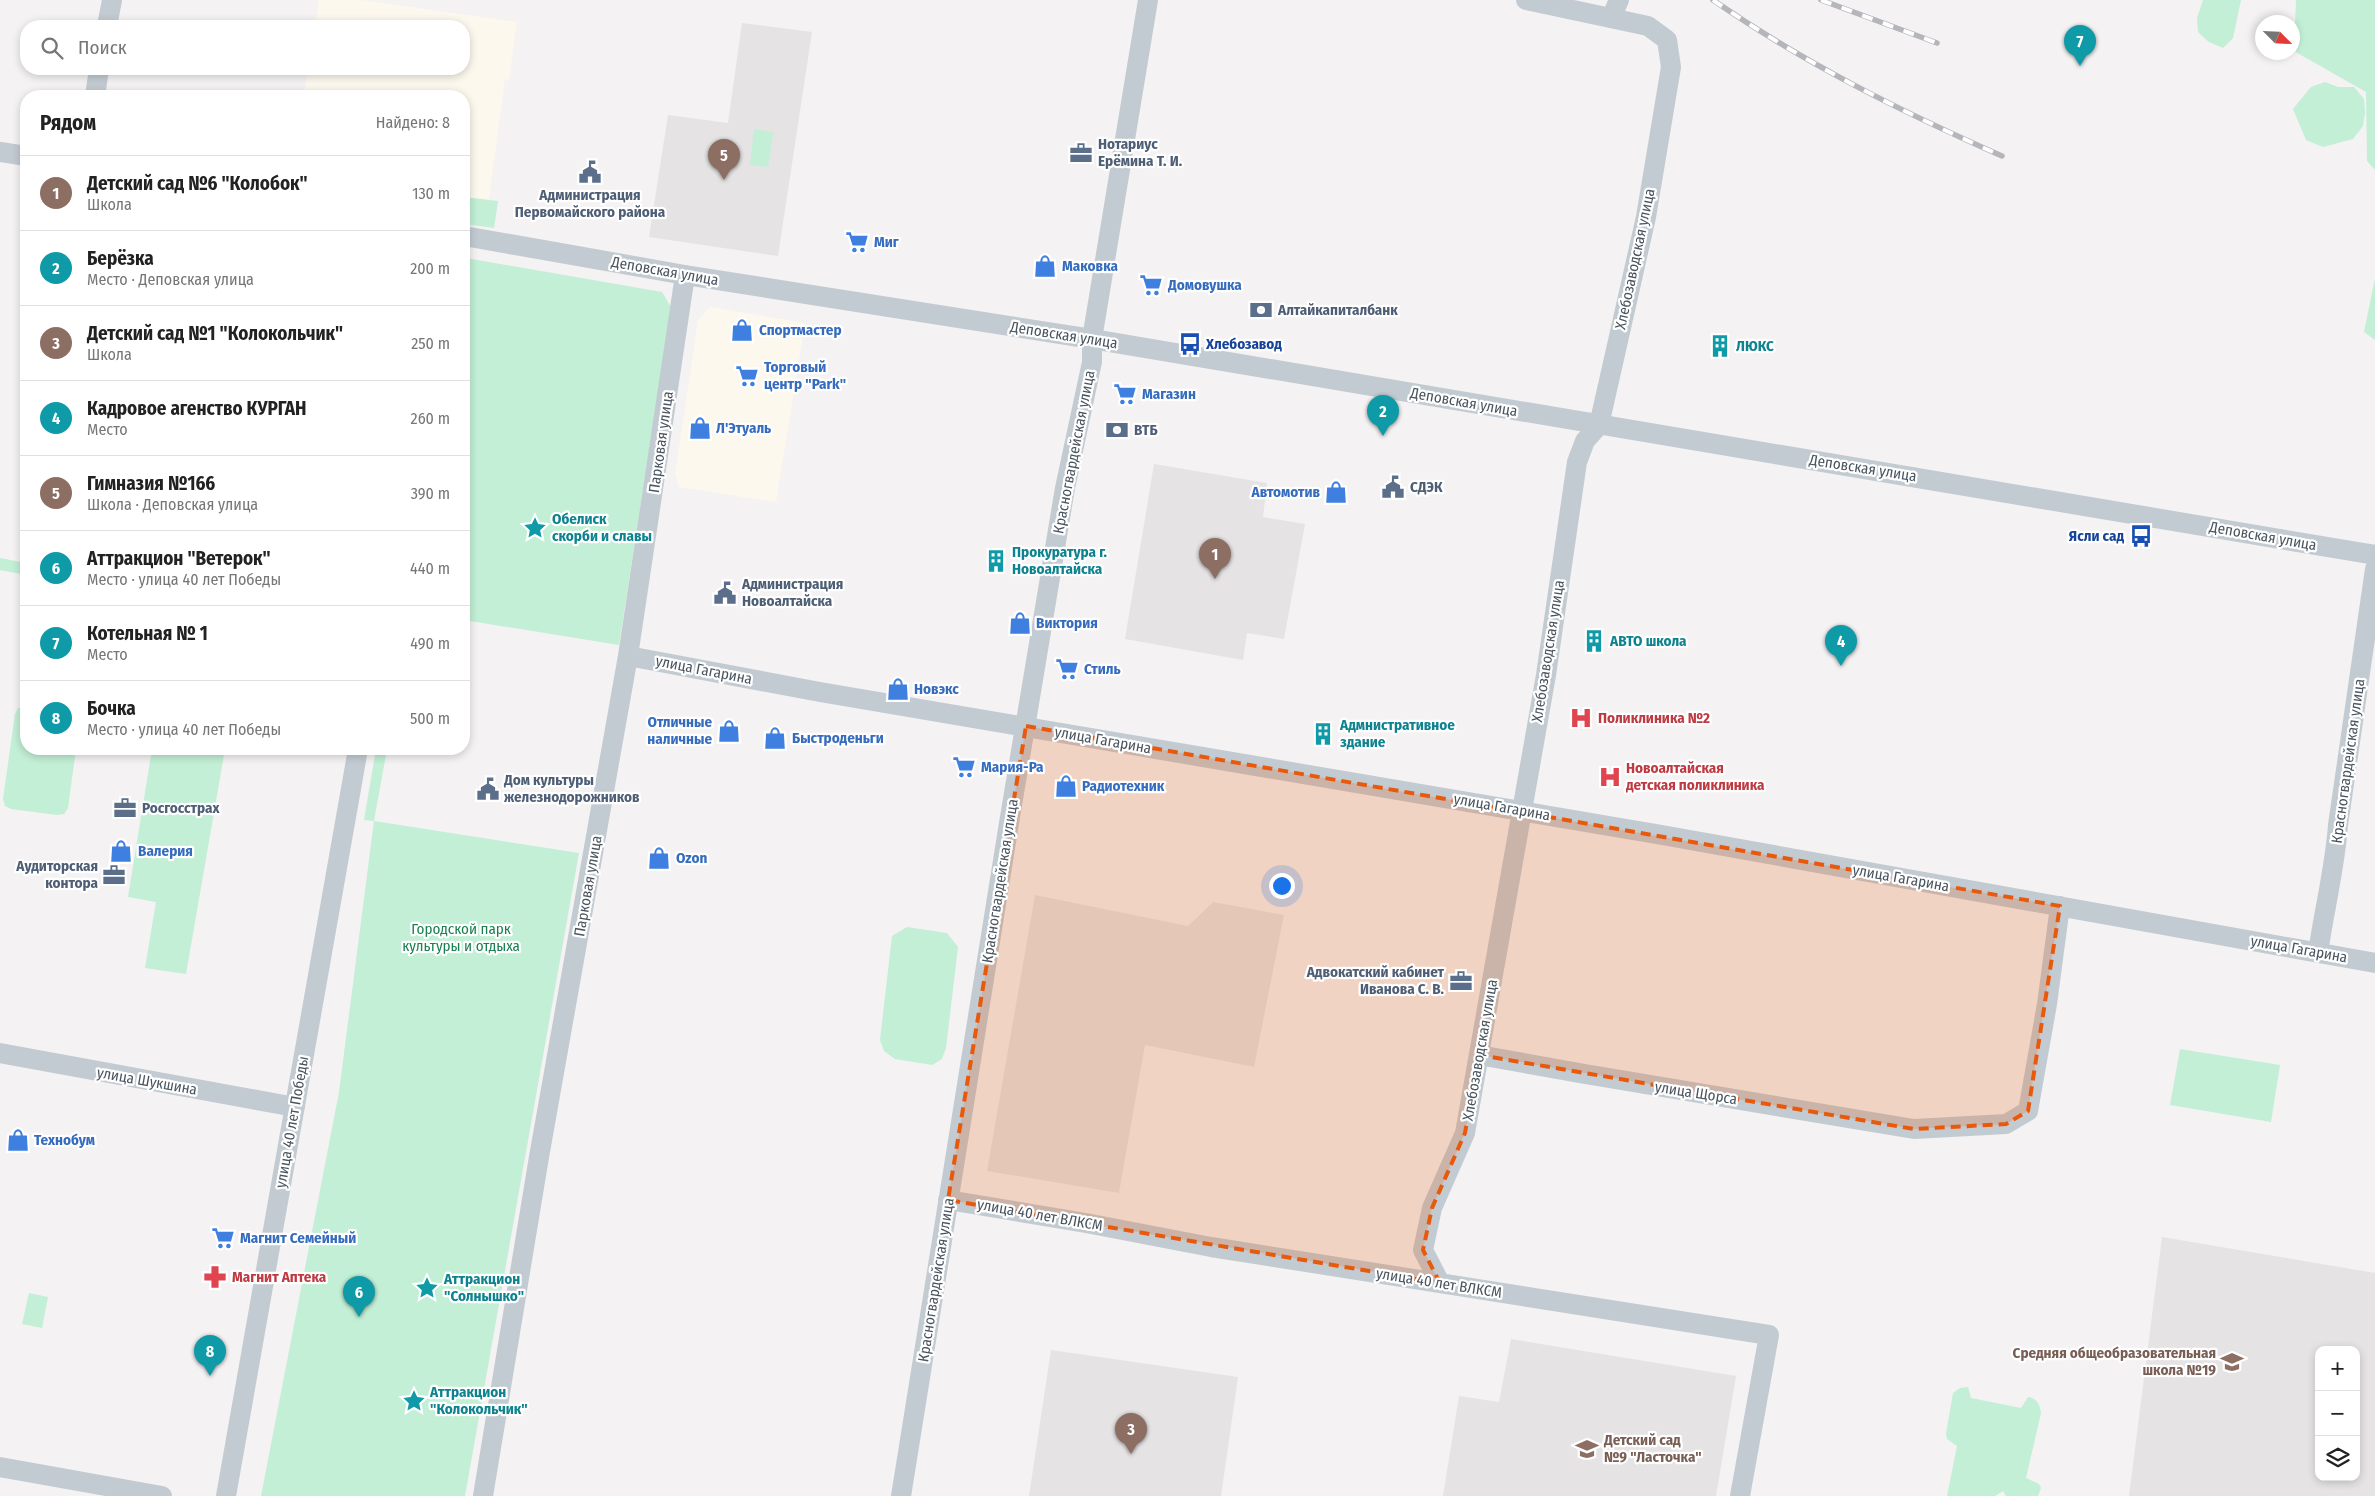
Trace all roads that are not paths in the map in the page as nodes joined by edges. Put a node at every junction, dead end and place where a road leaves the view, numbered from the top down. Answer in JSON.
{"nodes":[{"id":1,"x":112,"y":0,"type":"edge"},
{"id":2,"x":1148,"y":0,"type":"edge"},
{"id":3,"x":1526,"y":0,"type":"edge"},
{"id":4,"x":1615,"y":9,"type":"edge"},
{"id":5,"x":108,"y":20,"type":"edge"},
{"id":6,"x":98,"y":75,"type":"edge"},
{"id":7,"x":96,"y":90,"type":"edge"},
{"id":8,"x":0,"y":152,"type":"edge"},
{"id":9,"x":20,"y":155,"type":"edge"},
{"id":10,"x":470,"y":237,"type":"edge"},
{"id":11,"x":685,"y":275,"type":"junction"},
{"id":12,"x":1092,"y":339,"type":"junction"},
{"id":13,"x":1599,"y":425,"type":"junction"},
{"id":14,"x":2375,"y":555,"type":"edge"},
{"id":15,"x":2375,"y":569,"type":"edge"},
{"id":16,"x":628,"y":656,"type":"junction"},
{"id":17,"x":1026,"y":726,"type":"junction"},
{"id":18,"x":357,"y":755,"type":"edge"},
{"id":19,"x":1522,"y":811,"type":"junction"},
{"id":20,"x":2060,"y":906,"type":"junction"},
{"id":21,"x":2318,"y":953,"type":"junction"},
{"id":22,"x":2375,"y":963,"type":"edge"},
{"id":23,"x":0,"y":1053,"type":"edge"},
{"id":24,"x":1479,"y":1055,"type":"junction"},
{"id":25,"x":295,"y":1107,"type":"junction"},
{"id":26,"x":948,"y":1200,"type":"junction"},
{"id":27,"x":1440,"y":1283,"type":"junction"},
{"id":28,"x":0,"y":1467,"type":"edge"},
{"id":29,"x":162,"y":1496,"type":"edge"},
{"id":30,"x":226,"y":1496,"type":"edge"},
{"id":31,"x":483,"y":1496,"type":"edge"},
{"id":32,"x":901,"y":1496,"type":"edge"},
{"id":33,"x":1740,"y":1496,"type":"edge"}],
"edges":[{"from":1,"to":5,"type":"street"},
{"from":2,"to":12,"type":"street","name":"Красногвардейская улица"},
{"from":3,"to":4,"type":"street"},
{"from":4,"to":13,"type":"street","name":"Хлебозаводская улица"},
{"from":6,"to":7,"type":"street"},
{"from":8,"to":9,"type":"street"},
{"from":10,"to":11,"type":"street","name":"Деповская улица"},
{"from":11,"to":12,"type":"street","name":"Деповская улица"},
{"from":11,"to":16,"type":"street","name":"Парковая улица"},
{"from":12,"to":13,"type":"street","name":"Деповская улица"},
{"from":12,"to":17,"type":"street","name":"Красногвардейская улица"},
{"from":13,"to":14,"type":"street","name":"Деповская улица"},
{"from":13,"to":19,"type":"street","name":"Хлебозаводская улица"},
{"from":15,"to":21,"type":"street","name":"Красногвардейская улица"},
{"from":16,"to":17,"type":"street","name":"улица Гагарина"},
{"from":16,"to":31,"type":"street","name":"Парковая улица"},
{"from":17,"to":19,"type":"street","name":"улица Гагарина"},
{"from":17,"to":26,"type":"street","name":"Красногвардейская улица"},
{"from":18,"to":25,"type":"street","name":"улица 40 лет Победы"},
{"from":19,"to":20,"type":"street","name":"улица Гагарина"},
{"from":19,"to":24,"type":"street","name":"Хлебозаводская улица"},
{"from":20,"to":21,"type":"street","name":"улица Гагарина"},
{"from":20,"to":24,"type":"street","name":"улица Щорса"},
{"from":21,"to":22,"type":"street","name":"улица Гагарина"},
{"from":23,"to":25,"type":"street","name":"улица Шукшина"},
{"from":24,"to":27,"type":"street","name":"Хлебозаводская улица"},
{"from":25,"to":30,"type":"street","name":"улица 40 лет Победы"},
{"from":26,"to":27,"type":"street","name":"улица 40 лет ВЛКСМ"},
{"from":26,"to":32,"type":"street","name":"Красногвардейская улица"},
{"from":27,"to":33,"type":"street","name":"улица 40 лет ВЛКСМ"},
{"from":28,"to":29,"type":"street"}]}
